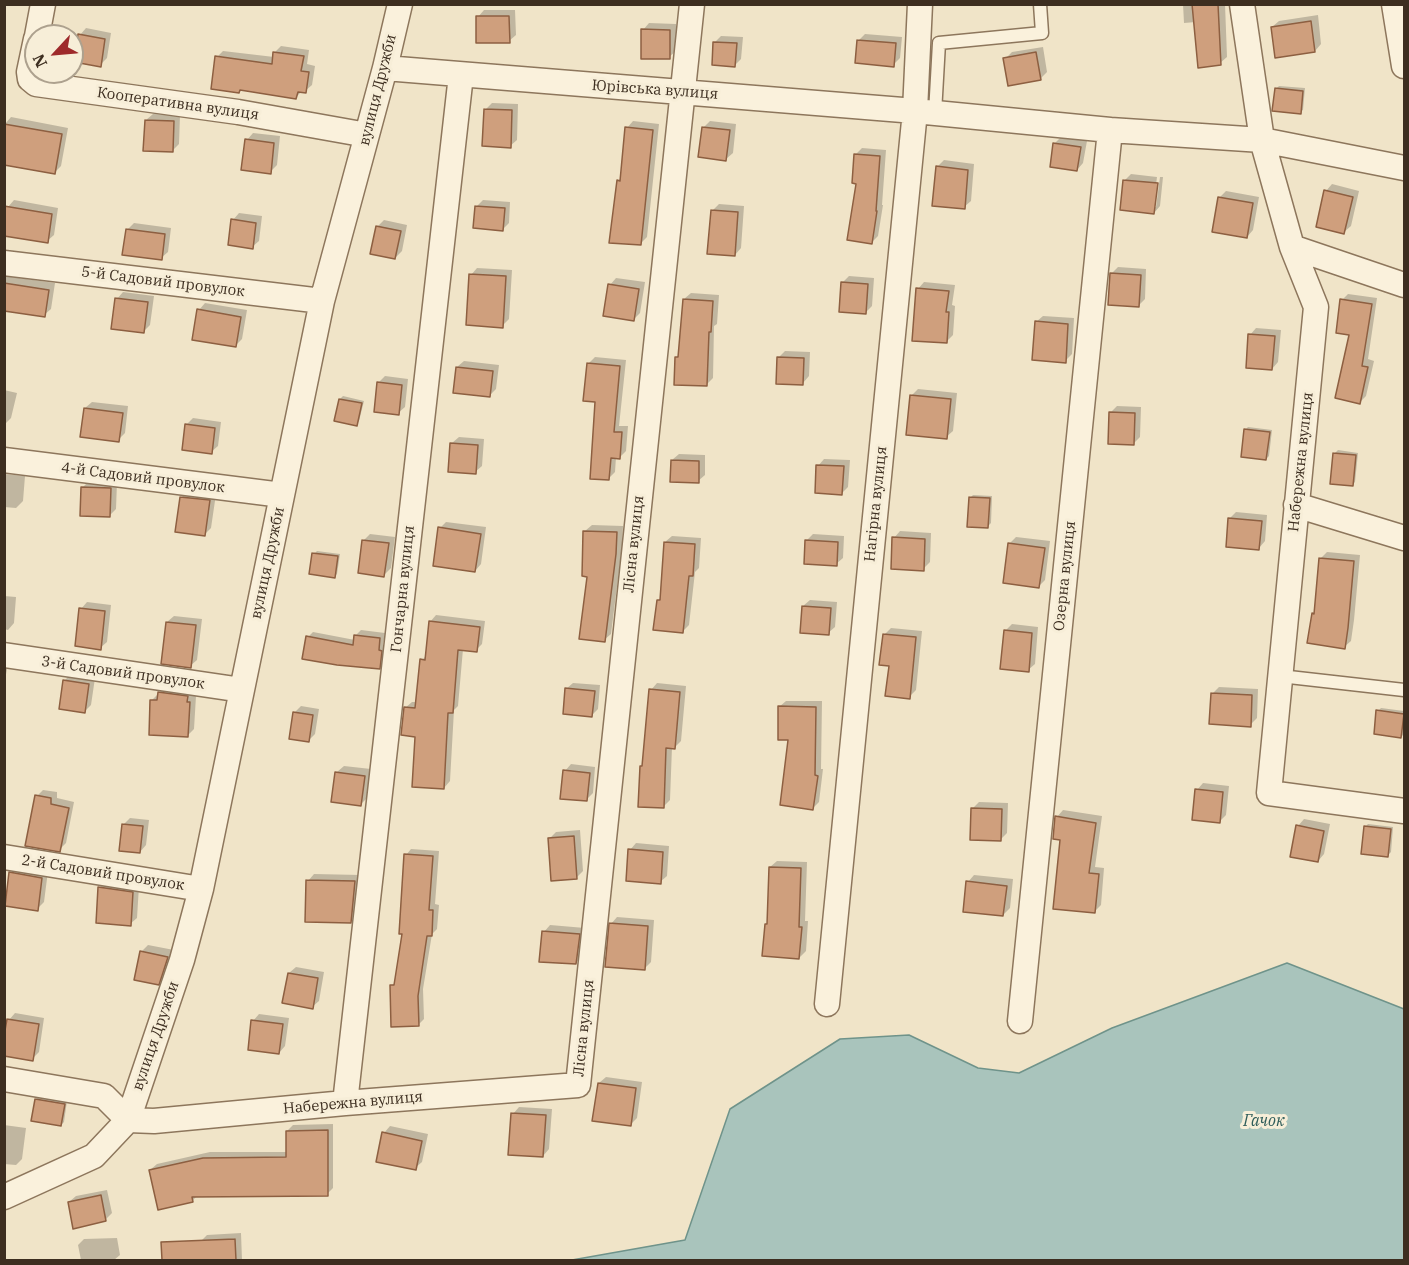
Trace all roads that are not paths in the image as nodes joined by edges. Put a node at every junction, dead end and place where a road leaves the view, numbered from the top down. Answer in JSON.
{"nodes":[{"id":1,"x":43,"y":4,"type":"edge"},
{"id":2,"x":400,"y":4,"type":"edge"},
{"id":3,"x":692,"y":4,"type":"edge"},
{"id":4,"x":920,"y":4,"type":"edge"},
{"id":5,"x":1040,"y":4,"type":"edge"},
{"id":6,"x":1242,"y":4,"type":"edge"},
{"id":7,"x":1394,"y":4,"type":"edge"},
{"id":8,"x":39,"y":24,"type":"edge"},
{"id":9,"x":1404,"y":66,"type":"edge"},
{"id":10,"x":385,"y":68,"type":"junction"},
{"id":11,"x":461,"y":75,"type":"junction"},
{"id":12,"x":36,"y":84,"type":"edge"},
{"id":13,"x":682,"y":92,"type":"junction"},
{"id":14,"x":925,"y":112,"type":"junction"},
{"id":15,"x":1110,"y":130,"type":"junction"},
{"id":16,"x":367,"y":135,"type":"junction"},
{"id":17,"x":1262,"y":140,"type":"junction"},
{"id":18,"x":1404,"y":168,"type":"edge"},
{"id":19,"x":1292,"y":247,"type":"junction"},
{"id":20,"x":4,"y":262,"type":"edge"},
{"id":21,"x":1404,"y":285,"type":"edge"},
{"id":22,"x":321,"y":302,"type":"junction"},
{"id":23,"x":4,"y":460,"type":"edge"},
{"id":24,"x":282,"y":495,"type":"junction"},
{"id":25,"x":1296,"y":505,"type":"junction"},
{"id":26,"x":1404,"y":538,"type":"edge"},
{"id":27,"x":4,"y":655,"type":"edge"},
{"id":28,"x":1280,"y":675,"type":"junction"},
{"id":29,"x":242,"y":690,"type":"junction"},
{"id":30,"x":1404,"y":690,"type":"edge"},
{"id":31,"x":1404,"y":811,"type":"edge"},
{"id":32,"x":4,"y":857,"type":"edge"},
{"id":33,"x":201,"y":889,"type":"junction"},
{"id":34,"x":827,"y":1004,"type":"dead end"},
{"id":35,"x":1020,"y":1021,"type":"dead end"},
{"id":36,"x":4,"y":1079,"type":"edge"},
{"id":37,"x":578,"y":1084,"type":"joint"},
{"id":38,"x":345,"y":1103,"type":"junction"},
{"id":39,"x":128,"y":1120,"type":"junction"},
{"id":40,"x":4,"y":1197,"type":"edge"}],
"edges":[{"from":1,"to":8,"type":"street","name":"Кооперативна вулиця"},
{"from":2,"to":10,"type":"street","name":"вулиця Дружби"},
{"from":3,"to":13,"type":"street","name":"Лісна вулиця"},
{"from":4,"to":14,"type":"street","name":"Нагірна вулиця"},
{"from":5,"to":14,"type":"lane"},
{"from":6,"to":17,"type":"street","name":"Набережна вулиця"},
{"from":7,"to":9,"type":"street"},
{"from":10,"to":11,"type":"street","name":"Юрівська вулиця"},
{"from":10,"to":16,"type":"street","name":"вулиця Дружби"},
{"from":11,"to":13,"type":"street","name":"Юрівська вулиця"},
{"from":11,"to":38,"type":"street","name":"Гончарна вулиця"},
{"from":12,"to":16,"type":"street","name":"Кооперативна вулиця"},
{"from":13,"to":14,"type":"street","name":"Юрівська вулиця"},
{"from":13,"to":37,"type":"street","name":"Лісна вулиця"},
{"from":14,"to":15,"type":"street","name":"Юрівська вулиця"},
{"from":14,"to":34,"type":"street","name":"Нагірна вулиця"},
{"from":15,"to":17,"type":"street","name":"Юрівська вулиця"},
{"from":15,"to":35,"type":"street","name":"Озерна вулиця"},
{"from":16,"to":22,"type":"street","name":"вулиця Дружби"},
{"from":17,"to":18,"type":"street","name":"Юрівська вулиця"},
{"from":17,"to":19,"type":"street","name":"Набережна вулиця"},
{"from":19,"to":21,"type":"street"},
{"from":19,"to":25,"type":"street","name":"Набережна вулиця"},
{"from":20,"to":22,"type":"street","name":"5-й Садовий провулок"},
{"from":22,"to":24,"type":"street","name":"вулиця Дружби"},
{"from":23,"to":24,"type":"street","name":"4-й Садовий провулок"},
{"from":24,"to":29,"type":"street","name":"вулиця Дружби"},
{"from":25,"to":26,"type":"street"},
{"from":25,"to":28,"type":"street","name":"Набережна вулиця"},
{"from":27,"to":29,"type":"street","name":"3-й Садовий провулок"},
{"from":28,"to":30,"type":"lane"},
{"from":28,"to":31,"type":"street","name":"Набережна вулиця"},
{"from":29,"to":33,"type":"street","name":"вулиця Дружби"},
{"from":32,"to":33,"type":"street","name":"2-й Садовий провулок"},
{"from":33,"to":39,"type":"street","name":"вулиця Дружби"},
{"from":36,"to":39,"type":"street"},
{"from":37,"to":38,"type":"street","name":"Набережна вулиця"},
{"from":38,"to":39,"type":"street","name":"Набережна вулиця"},
{"from":39,"to":40,"type":"street"}]}
